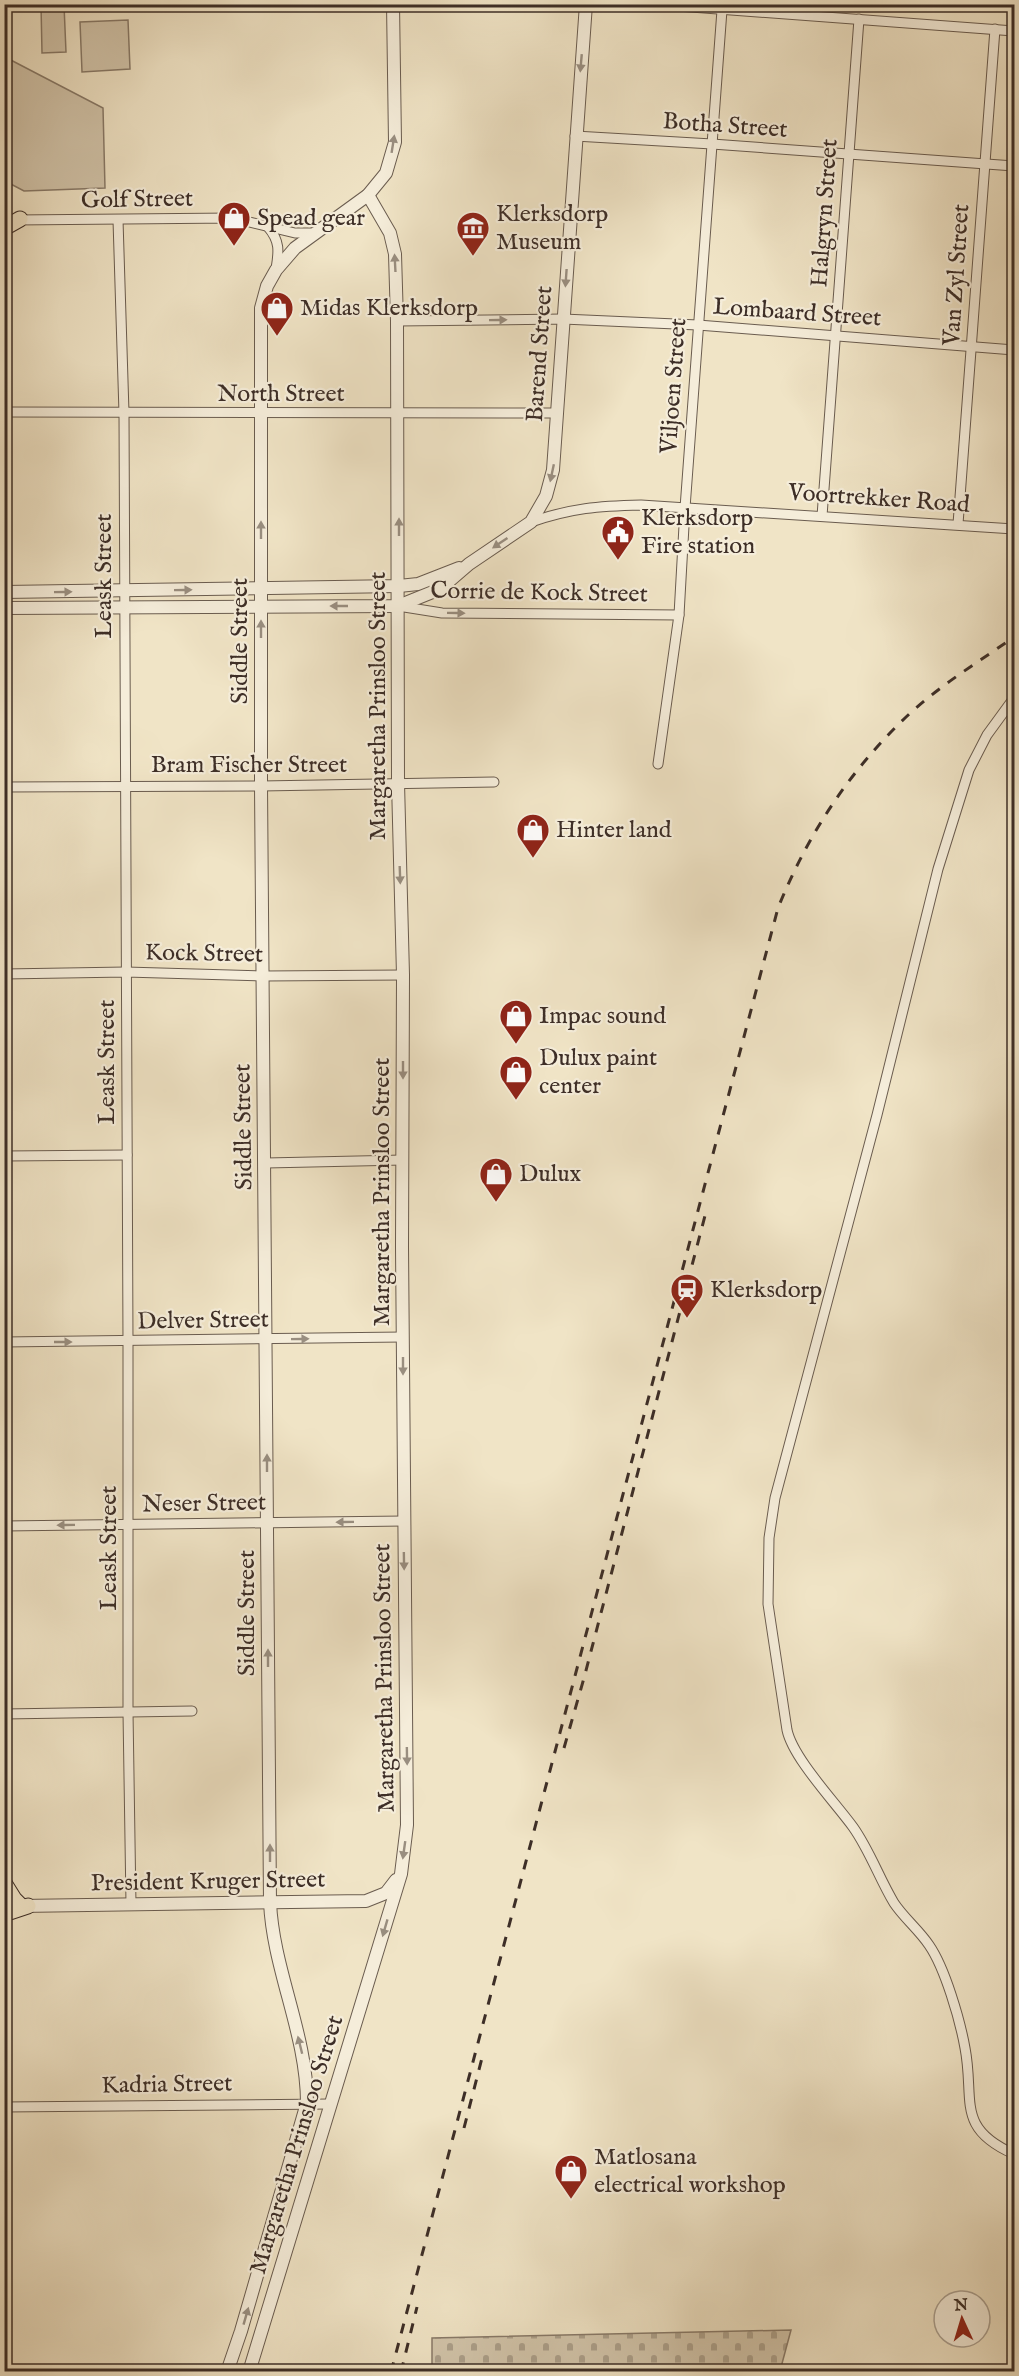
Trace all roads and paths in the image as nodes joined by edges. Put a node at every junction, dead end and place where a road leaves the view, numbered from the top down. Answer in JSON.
{"nodes":[{"id":1,"x":393,"y":4,"type":"edge"},
{"id":2,"x":586,"y":4,"type":"edge"},
{"id":3,"x":651,"y":4,"type":"edge"},
{"id":4,"x":722,"y":10,"type":"junction"},
{"id":5,"x":859,"y":20,"type":"junction"},
{"id":6,"x":995,"y":29,"type":"junction"},
{"id":7,"x":1014,"y":30,"type":"edge"},
{"id":8,"x":575,"y":136,"type":"junction"},
{"id":9,"x":712,"y":144,"type":"junction"},
{"id":10,"x":849,"y":156,"type":"junction"},
{"id":11,"x":985,"y":164,"type":"junction"},
{"id":12,"x":1014,"y":166,"type":"edge"},
{"id":13,"x":368,"y":195,"type":"junction"},
{"id":14,"x":4,"y":213,"type":"edge"},
{"id":15,"x":20,"y":219,"type":"junction"},
{"id":16,"x":4,"y":220,"type":"edge"},
{"id":17,"x":118,"y":220,"type":"junction"},
{"id":18,"x":268,"y":227,"type":"junction"},
{"id":19,"x":4,"y":228,"type":"edge"},
{"id":20,"x":314,"y":233,"type":"junction"},
{"id":21,"x":276,"y":270,"type":"junction"},
{"id":22,"x":563,"y":319,"type":"junction"},
{"id":23,"x":397,"y":321,"type":"junction"},
{"id":24,"x":698,"y":325,"type":"junction"},
{"id":25,"x":836,"y":335,"type":"junction"},
{"id":26,"x":971,"y":346,"type":"junction"},
{"id":27,"x":1014,"y":350,"type":"edge"},
{"id":28,"x":4,"y":412,"type":"edge"},
{"id":29,"x":124,"y":413,"type":"junction"},
{"id":30,"x":260,"y":413,"type":"junction"},
{"id":31,"x":398,"y":413,"type":"junction"},
{"id":32,"x":558,"y":413,"type":"junction"},
{"id":33,"x":685,"y":508,"type":"junction"},
{"id":34,"x":822,"y":516,"type":"junction"},
{"id":35,"x":531,"y":522,"type":"junction"},
{"id":36,"x":958,"y":524,"type":"junction"},
{"id":37,"x":1014,"y":529,"type":"edge"},
{"id":38,"x":469,"y":564,"type":"junction"},
{"id":39,"x":399,"y":586,"type":"junction"},
{"id":40,"x":261,"y":588,"type":"junction"},
{"id":41,"x":125,"y":591,"type":"junction"},
{"id":42,"x":4,"y":592,"type":"edge"},
{"id":43,"x":261,"y":606,"type":"junction"},
{"id":44,"x":398,"y":606,"type":"junction"},
{"id":45,"x":4,"y":608,"type":"edge"},
{"id":46,"x":123,"y":609,"type":"junction"},
{"id":47,"x":679,"y":615,"type":"junction"},
{"id":48,"x":1014,"y":698,"type":"edge"},
{"id":49,"x":658,"y":764,"type":"dead end"},
{"id":50,"x":494,"y":782,"type":"dead end"},
{"id":51,"x":398,"y":783,"type":"junction"},
{"id":52,"x":125,"y":786,"type":"junction"},
{"id":53,"x":261,"y":786,"type":"junction"},
{"id":54,"x":4,"y":787,"type":"edge"},
{"id":55,"x":126,"y":972,"type":"junction"},
{"id":56,"x":4,"y":974,"type":"edge"},
{"id":57,"x":403,"y":975,"type":"junction"},
{"id":58,"x":264,"y":976,"type":"junction"},
{"id":59,"x":127,"y":1155,"type":"junction"},
{"id":60,"x":4,"y":1156,"type":"edge"},
{"id":61,"x":403,"y":1160,"type":"junction"},
{"id":62,"x":266,"y":1163,"type":"junction"},
{"id":63,"x":403,"y":1337,"type":"junction"},
{"id":64,"x":267,"y":1340,"type":"junction"},
{"id":65,"x":129,"y":1341,"type":"junction"},
{"id":66,"x":4,"y":1342,"type":"edge"},
{"id":67,"x":404,"y":1521,"type":"junction"},
{"id":68,"x":267,"y":1523,"type":"junction"},
{"id":69,"x":128,"y":1525,"type":"junction"},
{"id":70,"x":4,"y":1526,"type":"edge"},
{"id":71,"x":192,"y":1711,"type":"dead end"},
{"id":72,"x":128,"y":1712,"type":"junction"},
{"id":73,"x":4,"y":1714,"type":"edge"},
{"id":74,"x":401,"y":1875,"type":"junction"},
{"id":75,"x":4,"y":1883,"type":"edge"},
{"id":76,"x":270,"y":1902,"type":"junction"},
{"id":77,"x":131,"y":1904,"type":"junction"},
{"id":78,"x":4,"y":1906,"type":"edge"},
{"id":79,"x":25,"y":1906,"type":"junction"},
{"id":80,"x":4,"y":1914,"type":"edge"},
{"id":81,"x":307,"y":2103,"type":"junction"},
{"id":82,"x":330,"y":2104,"type":"junction"},
{"id":83,"x":4,"y":2107,"type":"edge"},
{"id":84,"x":1014,"y":2154,"type":"edge"},
{"id":85,"x":227,"y":2372,"type":"edge"},
{"id":86,"x":249,"y":2372,"type":"edge"}],
"edges":[{"from":13,"to":1,"type":"street","one_way":true},
{"from":2,"to":8,"type":"street","name":"Barend Street","one_way":true},
{"from":3,"to":4,"type":"street"},
{"from":4,"to":5,"type":"street"},
{"from":4,"to":9,"type":"street","name":"Viljoen Street"},
{"from":5,"to":6,"type":"street"},
{"from":5,"to":10,"type":"street","name":"Halgryn Street"},
{"from":6,"to":7,"type":"street"},
{"from":6,"to":11,"type":"street","name":"Van Zyl Street"},
{"from":8,"to":9,"type":"street","name":"Botha Street"},
{"from":8,"to":22,"type":"street","name":"Barend Street","one_way":true},
{"from":9,"to":10,"type":"street","name":"Botha Street"},
{"from":9,"to":24,"type":"street","name":"Viljoen Street"},
{"from":10,"to":11,"type":"street","name":"Botha Street"},
{"from":10,"to":25,"type":"street","name":"Halgryn Street"},
{"from":11,"to":12,"type":"street","name":"Botha Street"},
{"from":11,"to":26,"type":"street","name":"Van Zyl Street"},
{"from":13,"to":20,"type":"street","name":"Siddle Street"},
{"from":23,"to":13,"type":"street","name":"Margaretha Prinsloo Street","one_way":true},
{"from":14,"to":15,"type":"main road"},
{"from":15,"to":16,"type":"street","name":"Golf Street"},
{"from":15,"to":17,"type":"street","name":"Golf Street"},
{"from":15,"to":19,"type":"main road"},
{"from":17,"to":18,"type":"street","name":"Golf Street"},
{"from":17,"to":29,"type":"street","name":"Leask Street"},
{"from":18,"to":20,"type":"street","name":"Golf Street"},
{"from":18,"to":21,"type":"street"},
{"from":20,"to":21,"type":"street","name":"Siddle Street"},
{"from":21,"to":30,"type":"street","name":"Siddle Street"},
{"from":23,"to":22,"type":"street","name":"Lombaard Street","one_way":true},
{"from":22,"to":24,"type":"street","name":"Lombaard Street"},
{"from":22,"to":32,"type":"street","name":"Barend Street"},
{"from":23,"to":31,"type":"street","name":"Margaretha Prinsloo Street"},
{"from":24,"to":25,"type":"street","name":"Lombaard Street"},
{"from":24,"to":33,"type":"street","name":"Viljoen Street"},
{"from":25,"to":26,"type":"street","name":"Lombaard Street"},
{"from":25,"to":34,"type":"street","name":"Halgryn Street"},
{"from":26,"to":27,"type":"street","name":"Lombaard Street"},
{"from":26,"to":36,"type":"street","name":"Van Zyl Street"},
{"from":28,"to":29,"type":"street","name":"North Street"},
{"from":29,"to":30,"type":"street","name":"North Street"},
{"from":29,"to":41,"type":"street","name":"Leask Street"},
{"from":30,"to":31,"type":"street","name":"North Street"},
{"from":40,"to":30,"type":"street","name":"Siddle Street","one_way":true},
{"from":31,"to":32,"type":"street","name":"North Street"},
{"from":39,"to":31,"type":"street","name":"Margaretha Prinsloo Street","one_way":true},
{"from":32,"to":35,"type":"street","name":"Barend Street","one_way":true},
{"from":33,"to":34,"type":"street","name":"Voortrekker Road"},
{"from":33,"to":35,"type":"street","name":"Voortrekker Road"},
{"from":33,"to":47,"type":"street","name":"Viljoen Street"},
{"from":34,"to":36,"type":"street","name":"Voortrekker Road"},
{"from":35,"to":38,"type":"street","name":"Voortrekker Road","one_way":true},
{"from":36,"to":37,"type":"street","name":"Voortrekker Road"},
{"from":38,"to":39,"type":"street","name":"Voortrekker Road"},
{"from":38,"to":44,"type":"street","name":"Voortrekker Road"},
{"from":39,"to":40,"type":"street","name":"Voortrekker Road"},
{"from":39,"to":44,"type":"street","name":"Margaretha Prinsloo Street"},
{"from":41,"to":40,"type":"street","name":"Voortrekker Road","one_way":true},
{"from":40,"to":43,"type":"street","name":"Siddle Street"},
{"from":42,"to":41,"type":"street","name":"Voortrekker Road","one_way":true},
{"from":41,"to":46,"type":"street","name":"Leask Street"},
{"from":44,"to":43,"type":"street","one_way":true},
{"from":43,"to":46,"type":"street"},
{"from":53,"to":43,"type":"street","name":"Siddle Street","one_way":true},
{"from":44,"to":47,"type":"street","name":"Corrie de Kock Street","one_way":true},
{"from":44,"to":51,"type":"street","name":"Margaretha Prinsloo Street"},
{"from":45,"to":46,"type":"street"},
{"from":46,"to":52,"type":"street","name":"Leask Street"},
{"from":47,"to":49,"type":"street","name":"Viljoen Street"},
{"from":48,"to":84,"type":"street"},
{"from":50,"to":51,"type":"street","name":"Bram Fischer Street"},
{"from":51,"to":53,"type":"street","name":"Bram Fischer Street"},
{"from":51,"to":57,"type":"street","name":"Margaretha Prinsloo Street","one_way":true},
{"from":52,"to":53,"type":"street","name":"Bram Fischer Street"},
{"from":52,"to":54,"type":"street","name":"Bram Fischer Street"},
{"from":52,"to":55,"type":"street","name":"Leask Street"},
{"from":53,"to":58,"type":"street","name":"Siddle Street"},
{"from":55,"to":56,"type":"street","name":"Kock Street"},
{"from":55,"to":58,"type":"street","name":"Kock Street"},
{"from":55,"to":59,"type":"street","name":"Leask Street"},
{"from":57,"to":58,"type":"street","name":"Kock Street"},
{"from":57,"to":61,"type":"street","name":"Margaretha Prinsloo Street","one_way":true},
{"from":58,"to":62,"type":"street","name":"Siddle Street"},
{"from":59,"to":60,"type":"street"},
{"from":59,"to":65,"type":"street","name":"Leask Street"},
{"from":61,"to":62,"type":"street"},
{"from":61,"to":63,"type":"street","name":"Margaretha Prinsloo Street"},
{"from":62,"to":64,"type":"street","name":"Siddle Street"},
{"from":64,"to":63,"type":"street","name":"Delver Street","one_way":true},
{"from":63,"to":67,"type":"street","name":"Margaretha Prinsloo Street","one_way":true},
{"from":64,"to":65,"type":"street","name":"Delver Street"},
{"from":68,"to":64,"type":"street","name":"Siddle Street","one_way":true},
{"from":66,"to":65,"type":"street","name":"Delver Street","one_way":true},
{"from":65,"to":69,"type":"street","name":"Leask Street"},
{"from":67,"to":68,"type":"street","name":"Neser Street","one_way":true},
{"from":67,"to":74,"type":"street","name":"Margaretha Prinsloo Street","one_way":true},
{"from":68,"to":69,"type":"street","name":"Neser Street"},
{"from":76,"to":68,"type":"street","name":"Siddle Street","one_way":true},
{"from":69,"to":70,"type":"street","name":"Neser Street","one_way":true},
{"from":69,"to":72,"type":"street","name":"Leask Street"},
{"from":71,"to":72,"type":"street"},
{"from":72,"to":73,"type":"street"},
{"from":72,"to":77,"type":"street","name":"Leask Street"},
{"from":74,"to":76,"type":"street","name":"President Kruger Street"},
{"from":74,"to":82,"type":"street","name":"Margaretha Prinsloo Street","one_way":true},
{"from":75,"to":79,"type":"main road"},
{"from":76,"to":77,"type":"street","name":"President Kruger Street"},
{"from":81,"to":76,"type":"street","name":"Siddle Street","one_way":true},
{"from":77,"to":79,"type":"street","name":"President Kruger Street"},
{"from":78,"to":79,"type":"street","name":"President Kruger Street"},
{"from":79,"to":80,"type":"main road"},
{"from":81,"to":82,"type":"street","name":"Kadria Street"},
{"from":81,"to":83,"type":"street","name":"Kadria Street"},
{"from":85,"to":81,"type":"street","name":"Margaretha Prinsloo Street","one_way":true},
{"from":82,"to":86,"type":"street","name":"Margaretha Prinsloo Street"}]}
